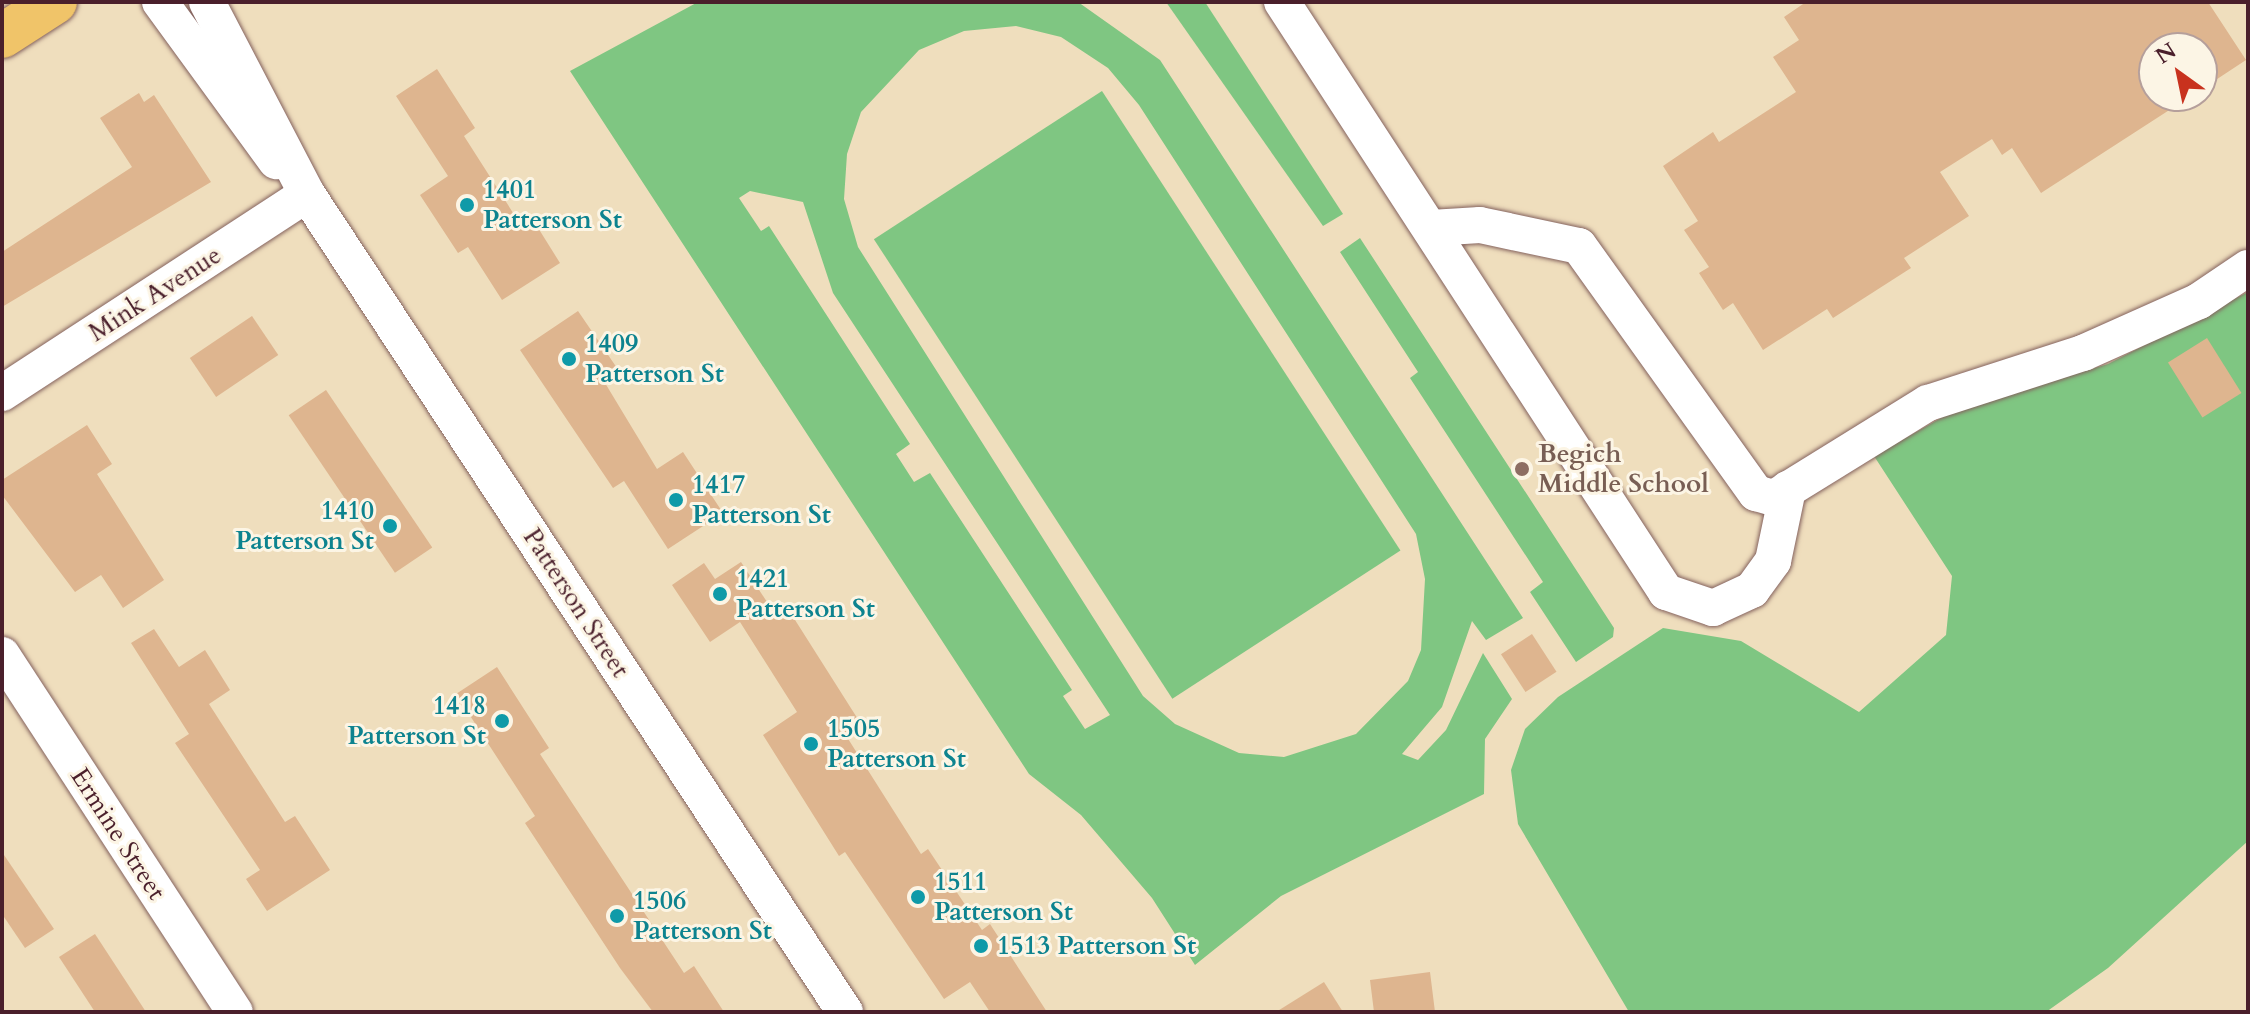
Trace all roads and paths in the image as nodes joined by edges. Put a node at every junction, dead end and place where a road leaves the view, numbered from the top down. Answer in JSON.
{"nodes":[{"id":1,"x":55,"y":2,"type":"edge"},
{"id":2,"x":160,"y":2,"type":"edge"},
{"id":3,"x":207,"y":2,"type":"edge"},
{"id":4,"x":1282,"y":2,"type":"edge"},
{"id":5,"x":2,"y":36,"type":"edge"},
{"id":6,"x":307,"y":194,"type":"junction"},
{"id":7,"x":1431,"y":228,"type":"junction"},
{"id":8,"x":2248,"y":268,"type":"edge"},
{"id":9,"x":2,"y":393,"type":"edge"},
{"id":10,"x":1788,"y":489,"type":"junction"},
{"id":11,"x":2,"y":655,"type":"edge"},
{"id":12,"x":235,"y":1012,"type":"edge"},
{"id":13,"x":845,"y":1012,"type":"edge"}],
"edges":[{"from":1,"to":5,"type":"main road"},
{"from":2,"to":6,"type":"street","name":"Patterson Street"},
{"from":3,"to":6,"type":"street","name":"Patterson Street"},
{"from":4,"to":7,"type":"street"},
{"from":6,"to":9,"type":"street","name":"Mink Avenue"},
{"from":6,"to":13,"type":"street","name":"Patterson Street"},
{"from":7,"to":10,"type":"street"},
{"from":7,"to":10,"type":"street"},
{"from":8,"to":10,"type":"street"},
{"from":11,"to":12,"type":"street","name":"Ermine Street"}]}
